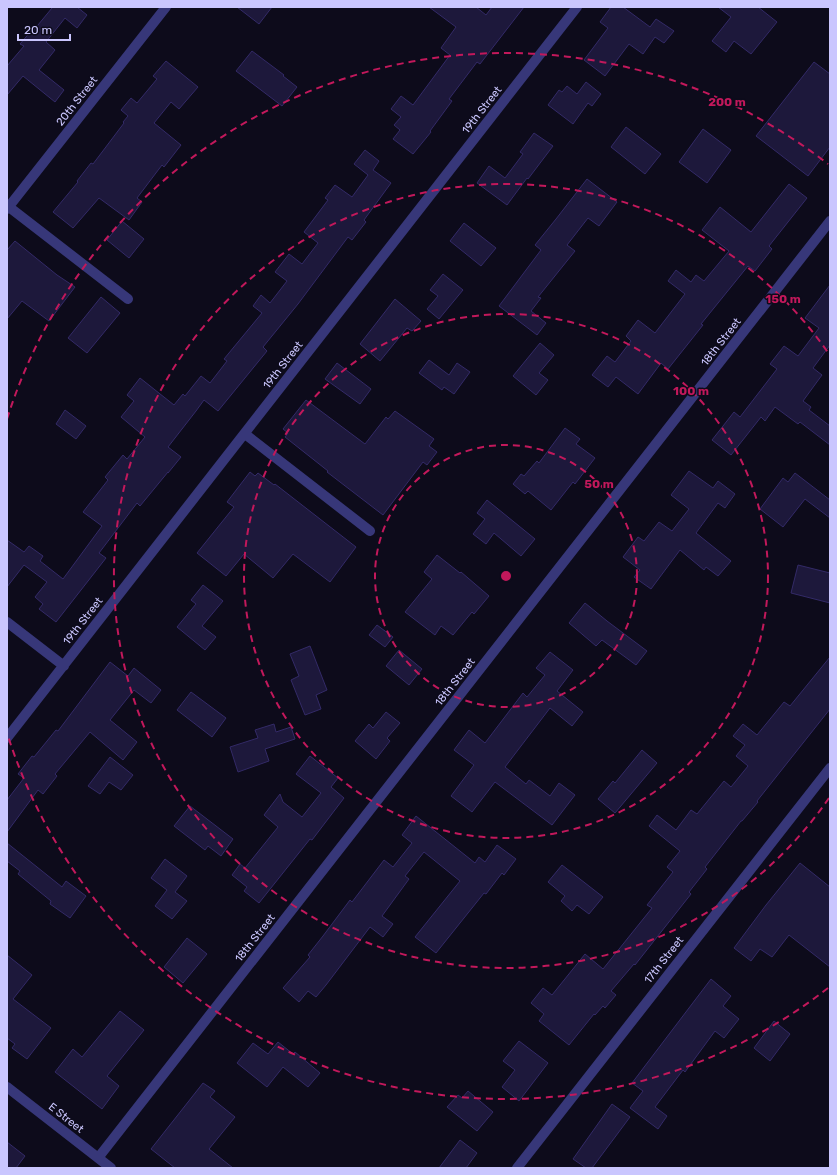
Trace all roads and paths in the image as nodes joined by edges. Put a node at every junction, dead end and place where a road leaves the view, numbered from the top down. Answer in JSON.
{"nodes":[{"id":1,"x":166,"y":7,"type":"edge"},
{"id":2,"x":577,"y":7,"type":"edge"},
{"id":3,"x":8,"y":208,"type":"edge"},
{"id":4,"x":830,"y":222,"type":"edge"},
{"id":5,"x":128,"y":299,"type":"dead end"},
{"id":6,"x":245,"y":434,"type":"junction"},
{"id":7,"x":370,"y":531,"type":"dead end"},
{"id":8,"x":7,"y":622,"type":"edge"},
{"id":9,"x":64,"y":666,"type":"junction"},
{"id":10,"x":7,"y":738,"type":"edge"},
{"id":11,"x":830,"y":768,"type":"edge"},
{"id":12,"x":7,"y":1087,"type":"edge"},
{"id":13,"x":98,"y":1158,"type":"junction"},
{"id":14,"x":111,"y":1168,"type":"edge"},
{"id":15,"x":517,"y":1168,"type":"edge"}],
"edges":[{"from":1,"to":3,"type":"street","name":"20th Street"},
{"from":2,"to":6,"type":"street","name":"19th Street"},
{"from":3,"to":5,"type":"street"},
{"from":4,"to":13,"type":"street","name":"18th Street"},
{"from":6,"to":7,"type":"street"},
{"from":6,"to":9,"type":"street","name":"19th Street"},
{"from":8,"to":9,"type":"street"},
{"from":9,"to":10,"type":"street","name":"19th Street"},
{"from":11,"to":15,"type":"street","name":"17th Street"},
{"from":12,"to":13,"type":"street","name":"E Street"},
{"from":13,"to":14,"type":"street","name":"E Street"}]}
